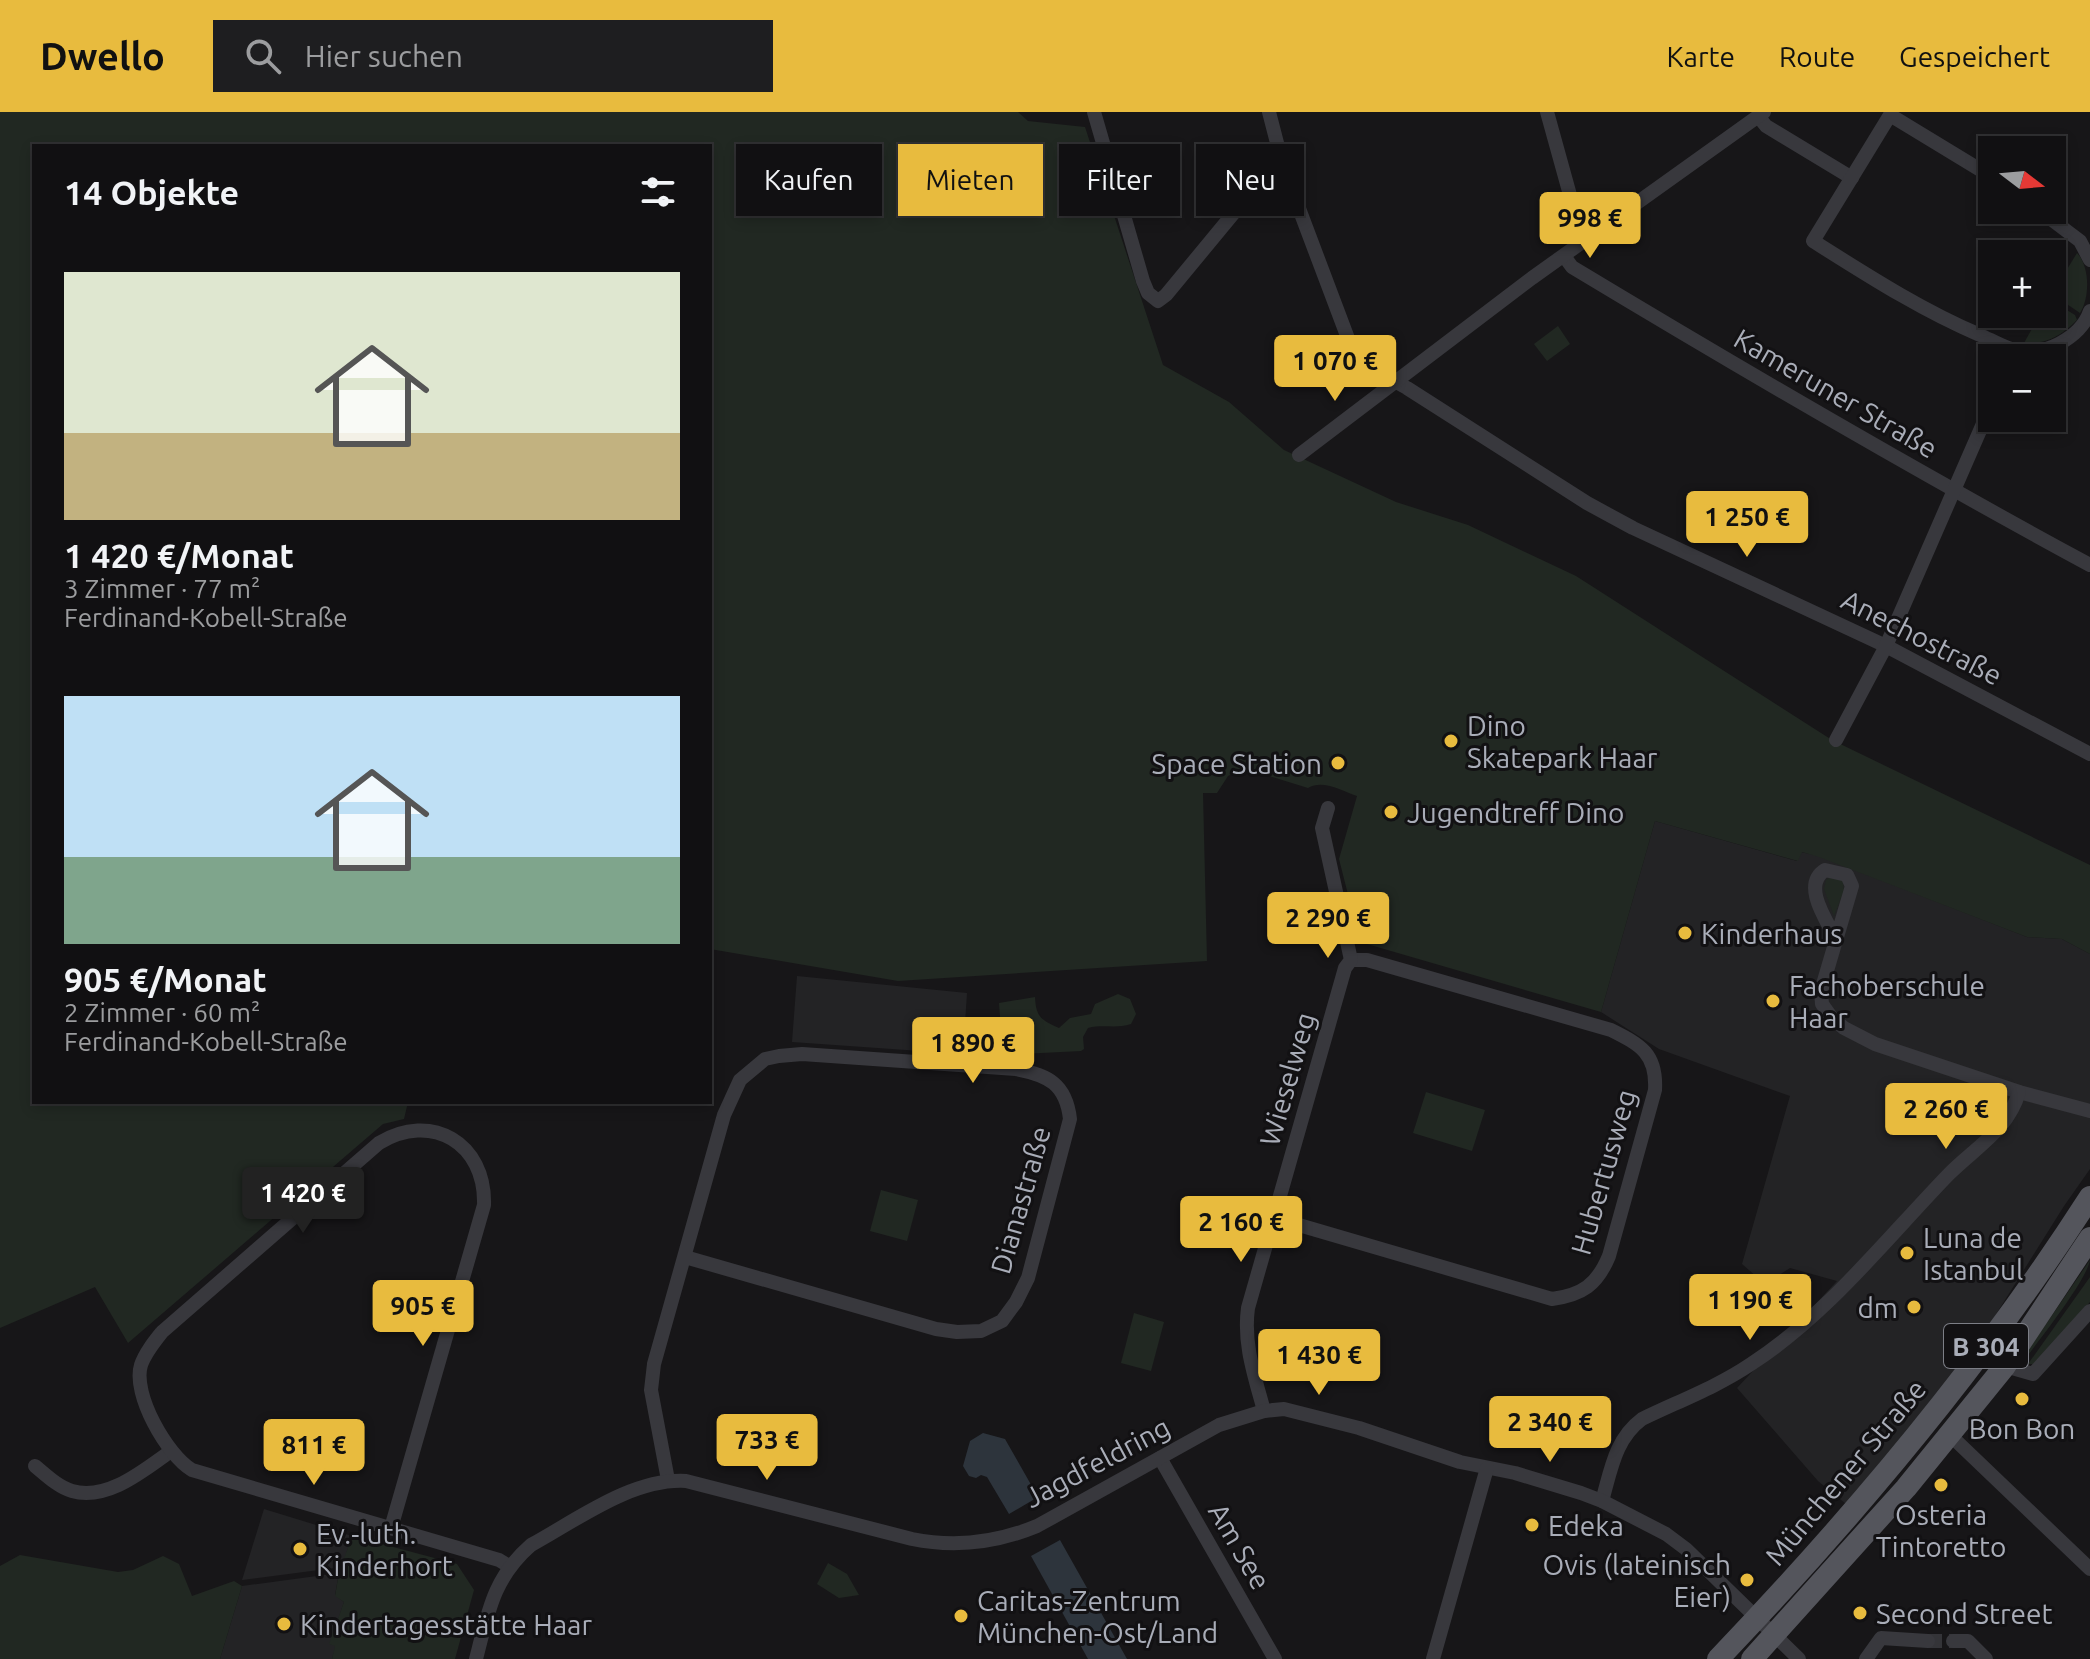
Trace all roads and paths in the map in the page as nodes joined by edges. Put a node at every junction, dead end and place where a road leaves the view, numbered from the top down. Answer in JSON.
{"nodes":[{"id":1,"x":1094,"y":112,"type":"edge"},
{"id":2,"x":1269,"y":112,"type":"edge"},
{"id":3,"x":1547,"y":112,"type":"edge"},
{"id":4,"x":1761,"y":114,"type":"edge"},
{"id":5,"x":1277,"y":144,"type":"edge"},
{"id":6,"x":1978,"y":168,"type":"edge"},
{"id":7,"x":1852,"y":178,"type":"junction"},
{"id":8,"x":1231,"y":216,"type":"edge"},
{"id":9,"x":1302,"y":216,"type":"edge"},
{"id":10,"x":2064,"y":224,"type":"edge"},
{"id":11,"x":2085,"y":236,"type":"edge"},
{"id":12,"x":1583,"y":242,"type":"junction"},
{"id":13,"x":1564,"y":256,"type":"junction"},
{"id":14,"x":2090,"y":260,"type":"edge"},
{"id":15,"x":2089,"y":318,"type":"edge"},
{"id":16,"x":1995,"y":344,"type":"edge"},
{"id":17,"x":2058,"y":344,"type":"edge"},
{"id":18,"x":1395,"y":381,"type":"junction"},
{"id":19,"x":1979,"y":432,"type":"edge"},
{"id":20,"x":1299,"y":455,"type":"dead end"},
{"id":21,"x":1952,"y":490,"type":"junction"},
{"id":22,"x":2090,"y":565,"type":"edge"},
{"id":23,"x":1886,"y":646,"type":"junction"},
{"id":24,"x":1836,"y":740,"type":"dead end"},
{"id":25,"x":2090,"y":754,"type":"edge"},
{"id":26,"x":1328,"y":808,"type":"dead end"},
{"id":27,"x":1836,"y":939,"type":"dead end"},
{"id":28,"x":1351,"y":960,"type":"junction"},
{"id":29,"x":2019,"y":1092,"type":"junction"},
{"id":30,"x":2090,"y":1111,"type":"edge"},
{"id":31,"x":2090,"y":1197,"type":"edge"},
{"id":32,"x":1275,"y":1218,"type":"junction"},
{"id":33,"x":2090,"y":1238,"type":"edge"},
{"id":34,"x":685,"y":1257,"type":"junction"},
{"id":35,"x":2090,"y":1311,"type":"edge"},
{"id":36,"x":2005,"y":1366,"type":"junction"},
{"id":37,"x":1264,"y":1411,"type":"junction"},
{"id":38,"x":1950,"y":1435,"type":"junction"},
{"id":39,"x":171,"y":1451,"type":"junction"},
{"id":40,"x":1160,"y":1458,"type":"junction"},
{"id":41,"x":35,"y":1466,"type":"dead end"},
{"id":42,"x":1487,"y":1468,"type":"junction"},
{"id":43,"x":668,"y":1480,"type":"junction"},
{"id":44,"x":1602,"y":1501,"type":"junction"},
{"id":45,"x":391,"y":1528,"type":"junction"},
{"id":46,"x":509,"y":1566,"type":"junction"},
{"id":47,"x":2090,"y":1569,"type":"edge"},
{"id":48,"x":1758,"y":1618,"type":"junction"},
{"id":49,"x":1775,"y":1634,"type":"junction"},
{"id":50,"x":1928,"y":1641,"type":"tunnel mouth"},
{"id":51,"x":1953,"y":1641,"type":"tunnel mouth"},
{"id":52,"x":476,"y":1659,"type":"edge"},
{"id":53,"x":1275,"y":1659,"type":"edge"},
{"id":54,"x":1433,"y":1659,"type":"edge"},
{"id":55,"x":1718,"y":1659,"type":"edge"},
{"id":56,"x":1752,"y":1659,"type":"edge"},
{"id":57,"x":1799,"y":1659,"type":"edge"},
{"id":58,"x":1866,"y":1659,"type":"edge"},
{"id":59,"x":1986,"y":1659,"type":"edge"}],
"edges":[{"from":1,"to":8,"type":"street"},
{"from":2,"to":5,"type":"street","name":"Anechostraße"},
{"from":3,"to":12,"type":"street"},
{"from":4,"to":7,"type":"street"},
{"from":4,"to":12,"type":"street"},
{"from":6,"to":7,"type":"street"},
{"from":7,"to":16,"type":"street"},
{"from":9,"to":18,"type":"street","name":"Anechostraße"},
{"from":10,"to":11,"type":"street"},
{"from":11,"to":14,"type":"street"},
{"from":12,"to":13,"type":"street"},
{"from":13,"to":18,"type":"street"},
{"from":13,"to":21,"type":"street","name":"Kameruner Straße"},
{"from":15,"to":17,"type":"street"},
{"from":18,"to":20,"type":"street"},
{"from":18,"to":23,"type":"street","name":"Anechostraße"},
{"from":19,"to":21,"type":"street"},
{"from":21,"to":22,"type":"street","name":"Kameruner Straße"},
{"from":21,"to":23,"type":"street"},
{"from":23,"to":24,"type":"street"},
{"from":23,"to":25,"type":"street","name":"Anechostraße"},
{"from":26,"to":28,"type":"street"},
{"from":27,"to":29,"type":"street"},
{"from":28,"to":32,"type":"street","name":"Wieselweg"},
{"from":28,"to":32,"type":"street","name":"Hubertusweg"},
{"from":29,"to":30,"type":"street"},
{"from":29,"to":44,"type":"street"},
{"from":31,"to":48,"type":"main road","name":"Münchener Straße","number":"B 304"},
{"from":32,"to":37,"type":"street","name":"Wieselweg"},
{"from":33,"to":36,"type":"main road","name":"Münchener Straße","number":"B 304"},
{"from":34,"to":34,"type":"street","name":"Dianastraße"},
{"from":34,"to":43,"type":"street","name":"Dianastraße"},
{"from":35,"to":36,"type":"street"},
{"from":36,"to":38,"type":"main road","name":"Münchener Straße","number":"B 304"},
{"from":37,"to":40,"type":"street","name":"Jagdfeldring"},
{"from":37,"to":42,"type":"street","name":"Jagdfeldring"},
{"from":38,"to":47,"type":"street"},
{"from":38,"to":49,"type":"main road","name":"Münchener Straße","number":"B 304"},
{"from":39,"to":41,"type":"street"},
{"from":39,"to":45,"type":"street"},
{"from":39,"to":45,"type":"street"},
{"from":40,"to":43,"type":"street","name":"Jagdfeldring"},
{"from":40,"to":53,"type":"street","name":"Am See"},
{"from":42,"to":44,"type":"street","name":"Jagdfeldring"},
{"from":42,"to":54,"type":"street"},
{"from":43,"to":46,"type":"street","name":"Jagdfeldring"},
{"from":44,"to":48,"type":"street","name":"Jagdfeldring"},
{"from":45,"to":46,"type":"street"},
{"from":46,"to":52,"type":"street","name":"Jagdfeldring"},
{"from":48,"to":49,"type":"street","name":"Jagdfeldring"},
{"from":48,"to":55,"type":"main road","name":"Münchener Straße","number":"B 304"},
{"from":49,"to":56,"type":"main road","name":"Münchener Straße","number":"B 304"},
{"from":49,"to":57,"type":"street","name":"Jagdfeldring"},
{"from":50,"to":58,"type":"street"},
{"from":51,"to":59,"type":"street"}]}
